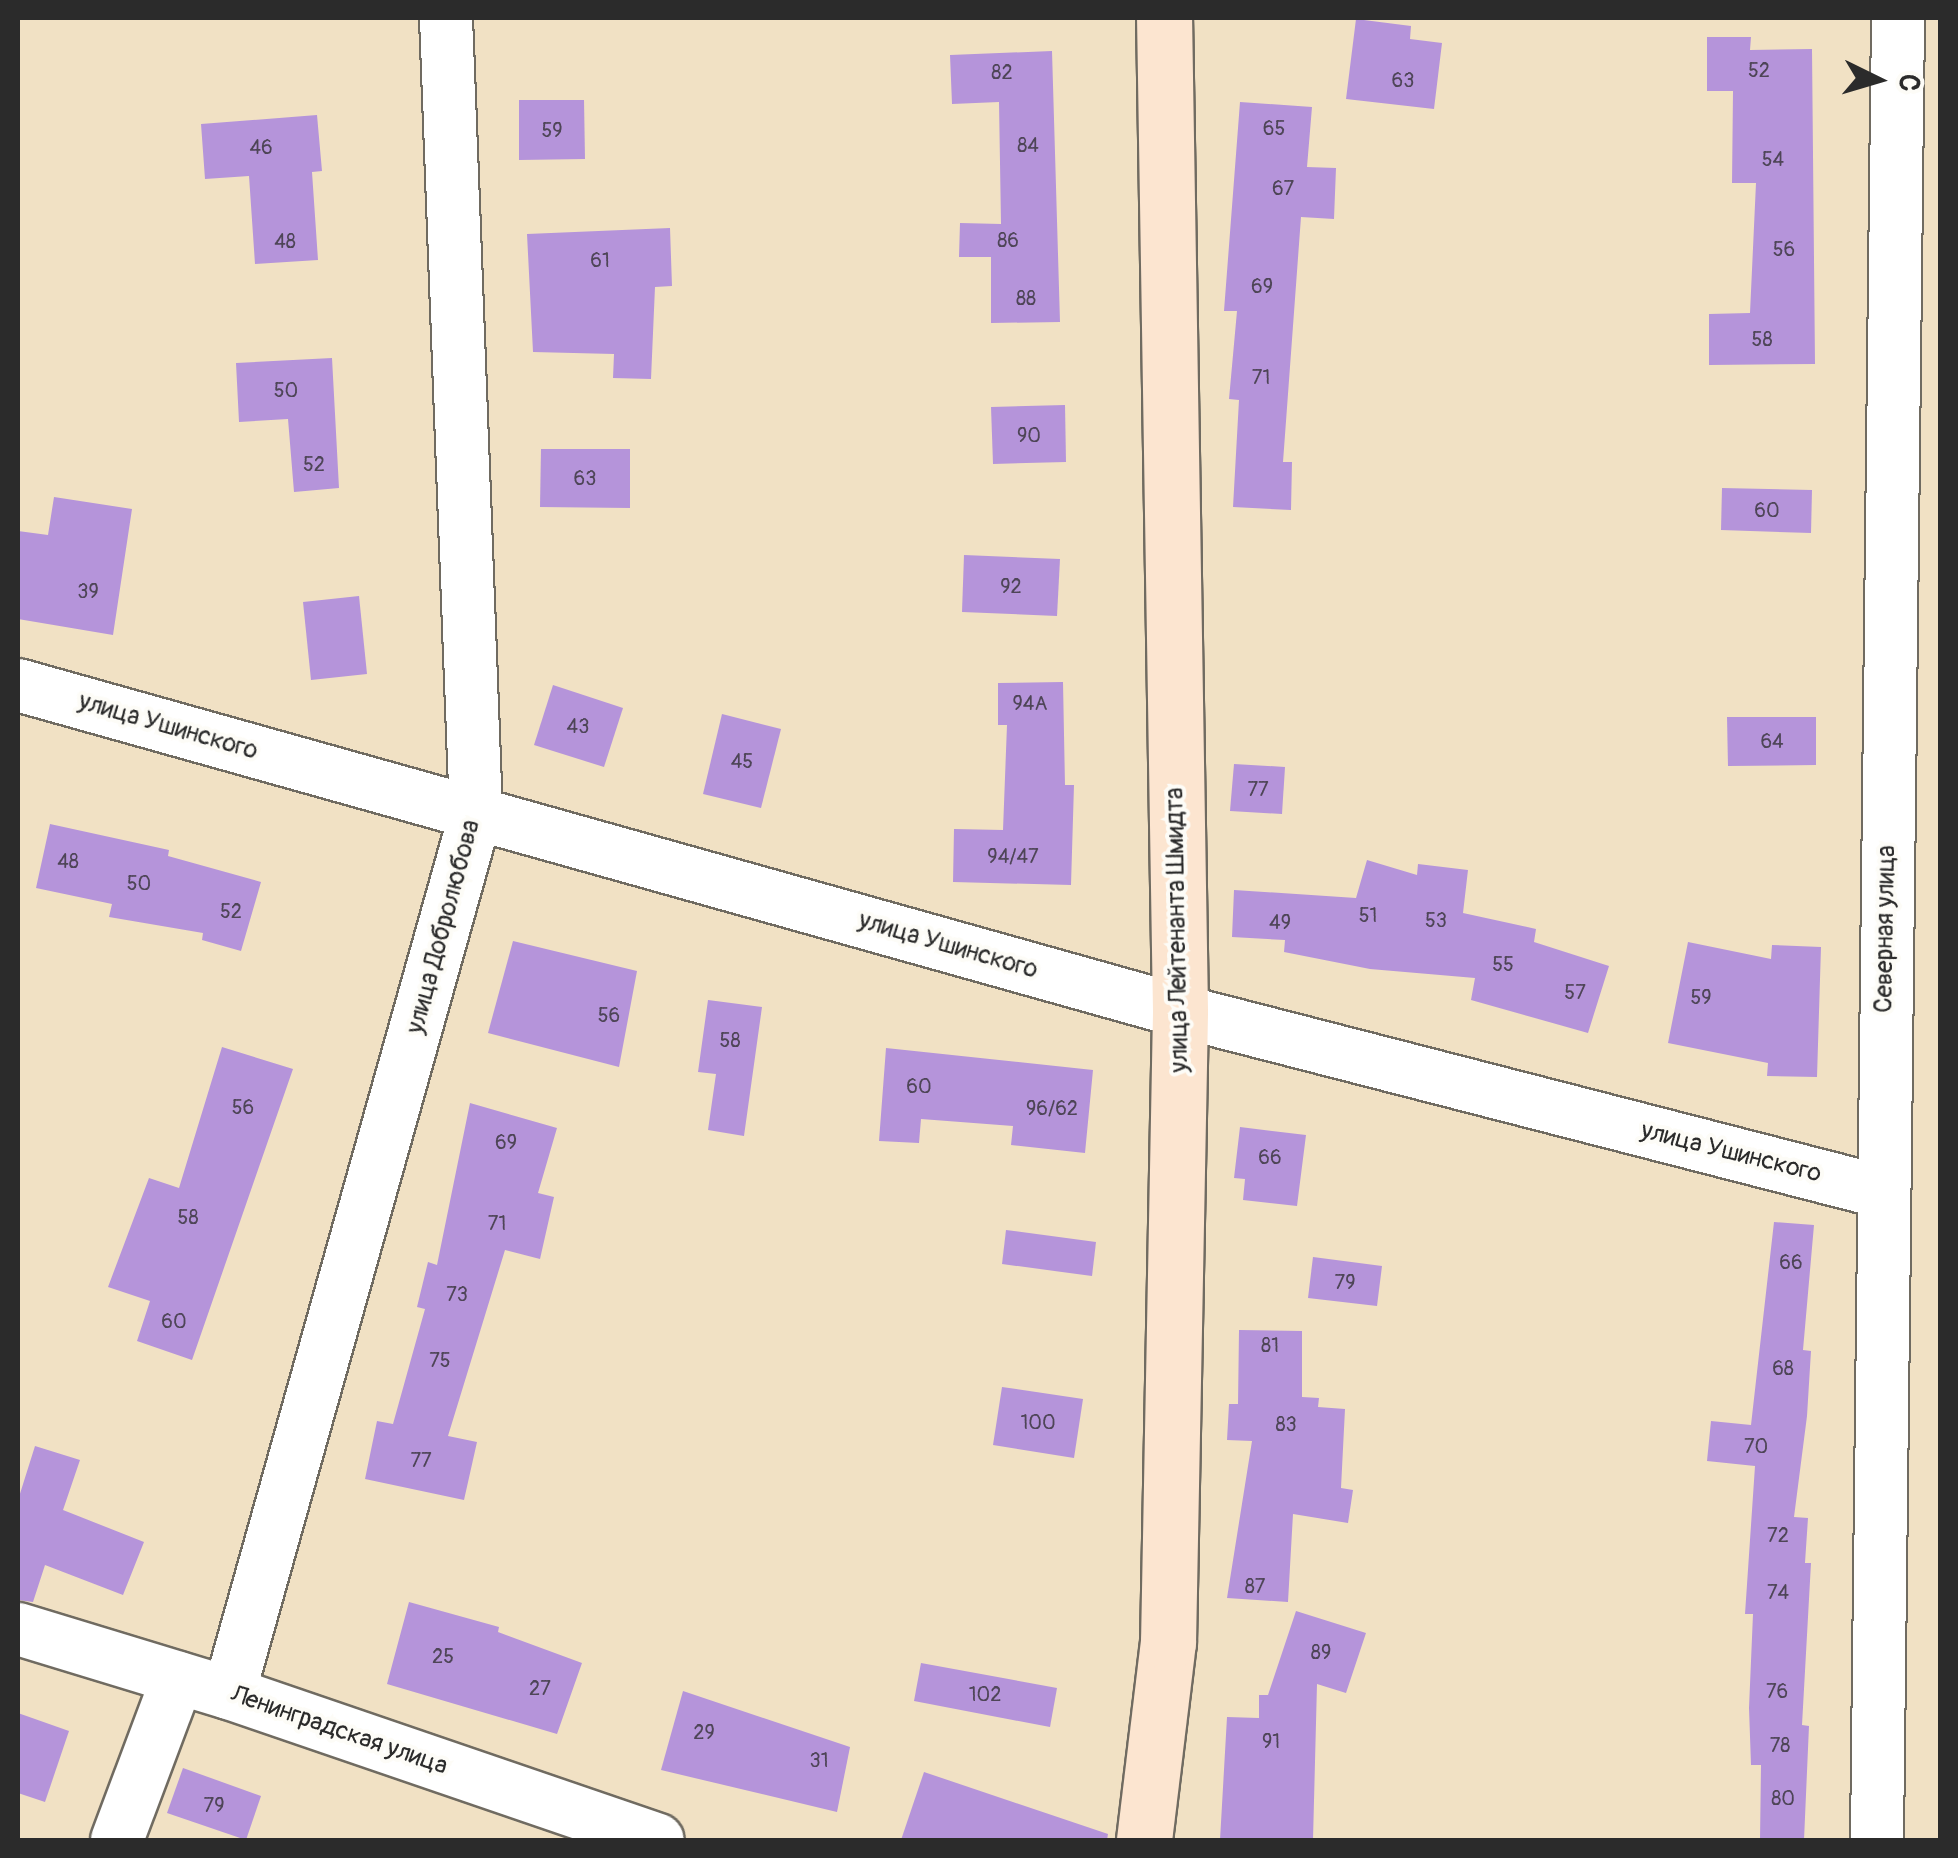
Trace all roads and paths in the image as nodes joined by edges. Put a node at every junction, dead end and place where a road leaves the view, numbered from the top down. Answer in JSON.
{"nodes":[{"id":1,"x":446,"y":18,"type":"edge"},
{"id":2,"x":1164,"y":18,"type":"edge"},
{"id":3,"x":1898,"y":18,"type":"edge"},
{"id":4,"x":18,"y":686,"type":"edge"},
{"id":5,"x":476,"y":813,"type":"junction"},
{"id":6,"x":1180,"y":1011,"type":"junction"},
{"id":7,"x":1883,"y":1192,"type":"junction"},
{"id":8,"x":18,"y":1629,"type":"edge"},
{"id":9,"x":178,"y":1678,"type":"junction"},
{"id":10,"x":229,"y":1693,"type":"junction"},
{"id":11,"x":643,"y":1838,"type":"edge"},
{"id":12,"x":117,"y":1840,"type":"edge"},
{"id":13,"x":1144,"y":1840,"type":"edge"},
{"id":14,"x":1876,"y":1840,"type":"edge"}],
"edges":[{"from":1,"to":5,"type":"street","name":"улица Добролюбова"},
{"from":2,"to":6,"type":"main road","name":"улица Лейтенанта Шмидта"},
{"from":3,"to":7,"type":"street","name":"Северная улица"},
{"from":4,"to":5,"type":"street","name":"улица Ушинского"},
{"from":5,"to":6,"type":"street","name":"улица Ушинского"},
{"from":5,"to":10,"type":"street","name":"улица Добролюбова"},
{"from":6,"to":7,"type":"street","name":"улица Ушинского"},
{"from":6,"to":13,"type":"main road","name":"улица Лейтенанта Шмидта"},
{"from":7,"to":14,"type":"street","name":"Северная улица"},
{"from":8,"to":9,"type":"street","name":"Ленинградская улица"},
{"from":9,"to":10,"type":"street","name":"Ленинградская улица"},
{"from":9,"to":12,"type":"street"},
{"from":10,"to":11,"type":"street","name":"Ленинградская улица"}]}
